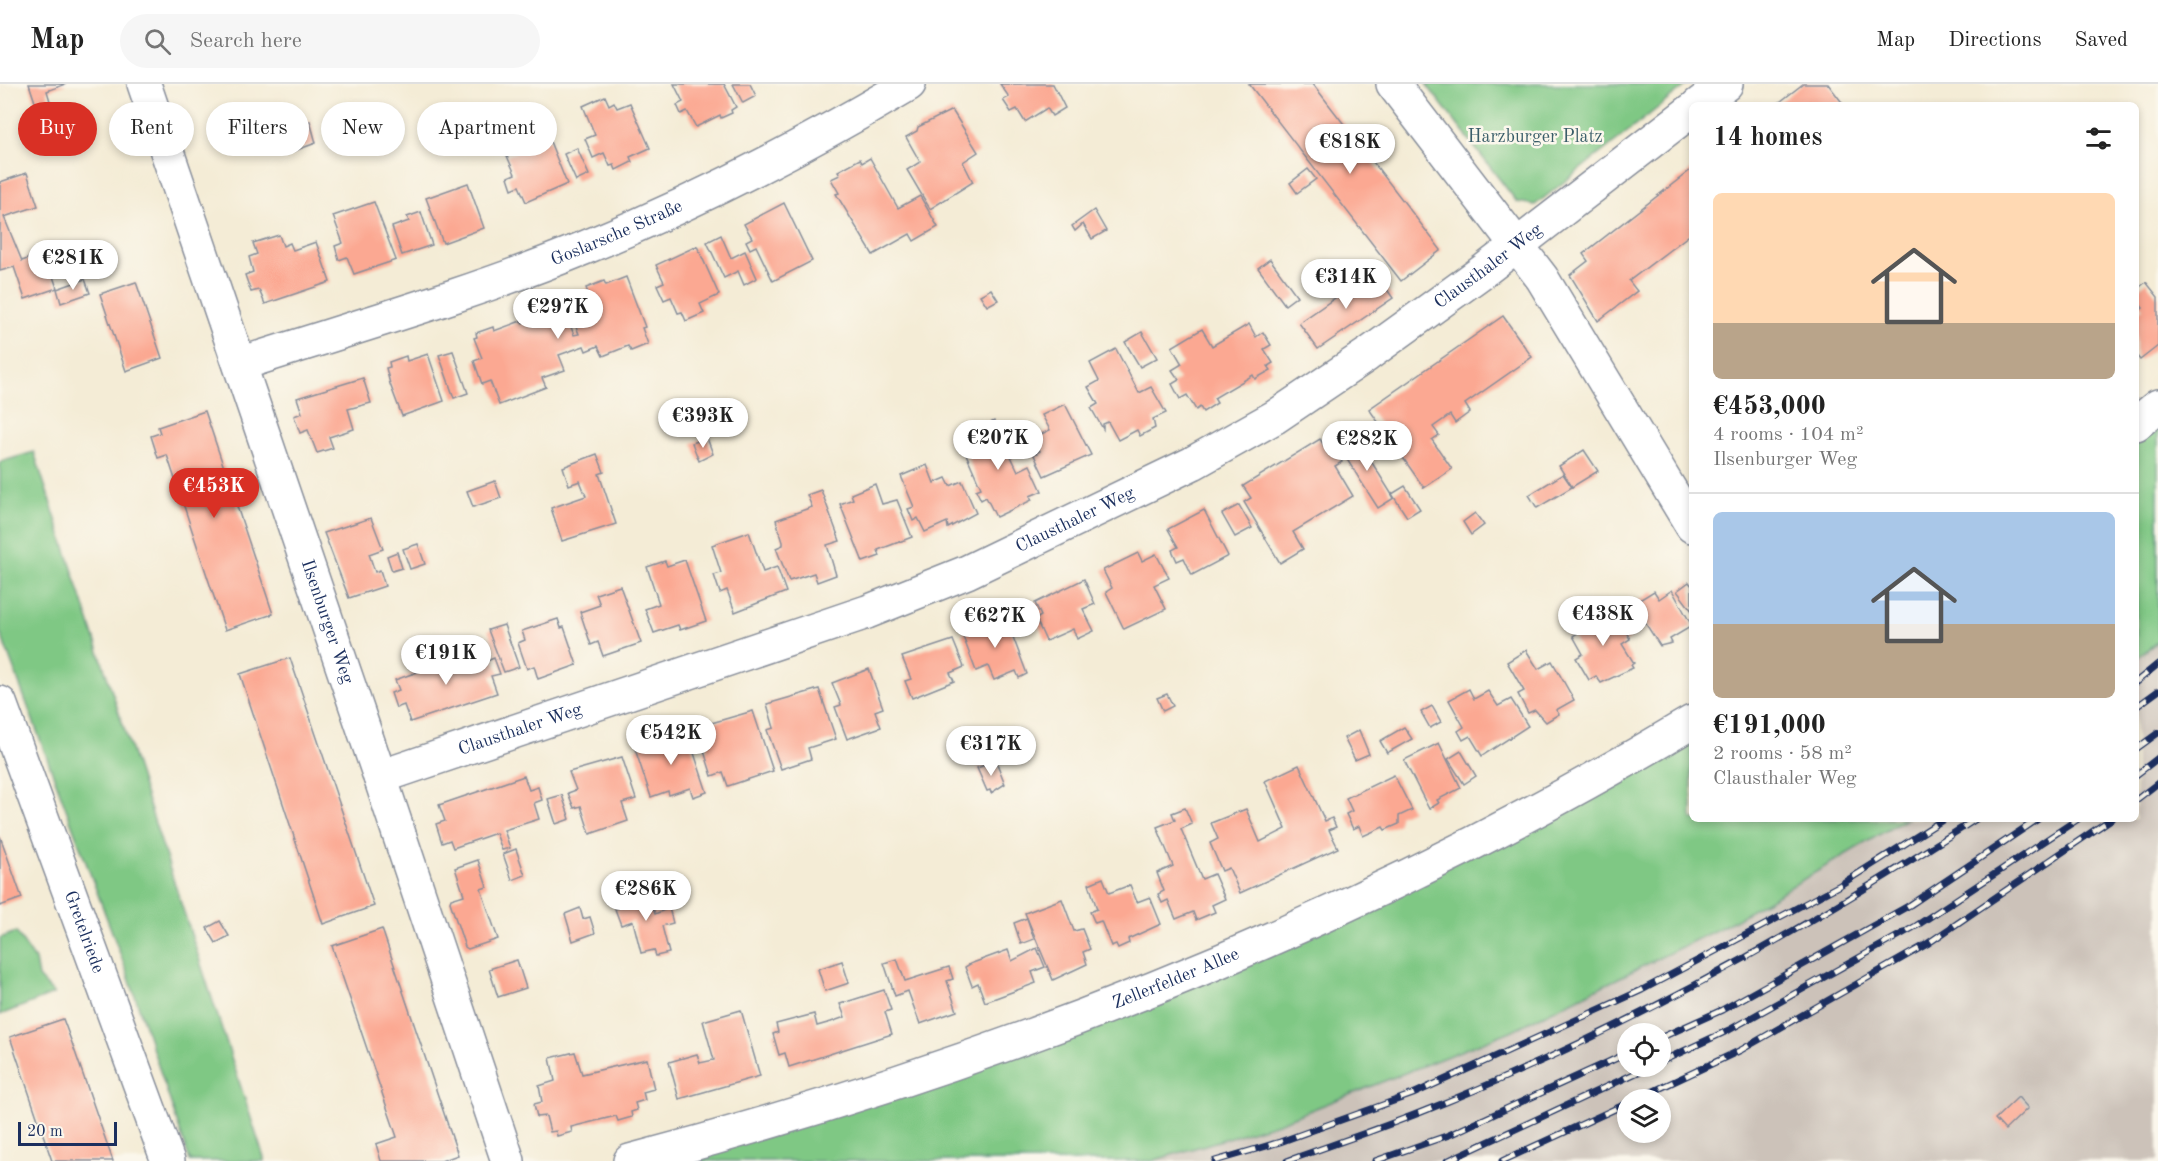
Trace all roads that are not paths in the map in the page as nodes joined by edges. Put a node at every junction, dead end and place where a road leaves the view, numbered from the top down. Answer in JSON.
{"nodes":[{"id":1,"x":144,"y":84,"type":"edge"},
{"id":2,"x":909,"y":84,"type":"edge"},
{"id":3,"x":1393,"y":84,"type":"edge"},
{"id":4,"x":1726,"y":84,"type":"edge"},
{"id":5,"x":1702,"y":102,"type":"edge"},
{"id":6,"x":1689,"y":112,"type":"edge"},
{"id":7,"x":1517,"y":244,"type":"junction"},
{"id":8,"x":240,"y":364,"type":"junction"},
{"id":9,"x":2158,"y":406,"type":"edge"},
{"id":10,"x":2139,"y":421,"type":"edge"},
{"id":11,"x":1689,"y":521,"type":"edge"},
{"id":12,"x":0,"y":703,"type":"edge"},
{"id":13,"x":1689,"y":724,"type":"edge"},
{"id":14,"x":380,"y":777,"type":"junction"},
{"id":15,"x":168,"y":1161,"type":"edge"},
{"id":16,"x":508,"y":1161,"type":"edge"},
{"id":17,"x":630,"y":1161,"type":"edge"}],
"edges":[{"from":1,"to":8,"type":"street","name":"Ilsenburger Weg"},
{"from":2,"to":8,"type":"street","name":"Goslarsche Straße"},
{"from":3,"to":7,"type":"street"},
{"from":4,"to":5,"type":"street"},
{"from":6,"to":7,"type":"street","name":"Clausthaler Weg"},
{"from":7,"to":11,"type":"street"},
{"from":7,"to":14,"type":"street","name":"Clausthaler Weg"},
{"from":8,"to":14,"type":"street","name":"Ilsenburger Weg"},
{"from":9,"to":10,"type":"street"},
{"from":12,"to":15,"type":"street","name":"Gretelriede"},
{"from":13,"to":17,"type":"street","name":"Zellerfelder Allee"},
{"from":14,"to":16,"type":"street","name":"Ilsenburger Weg"}]}
